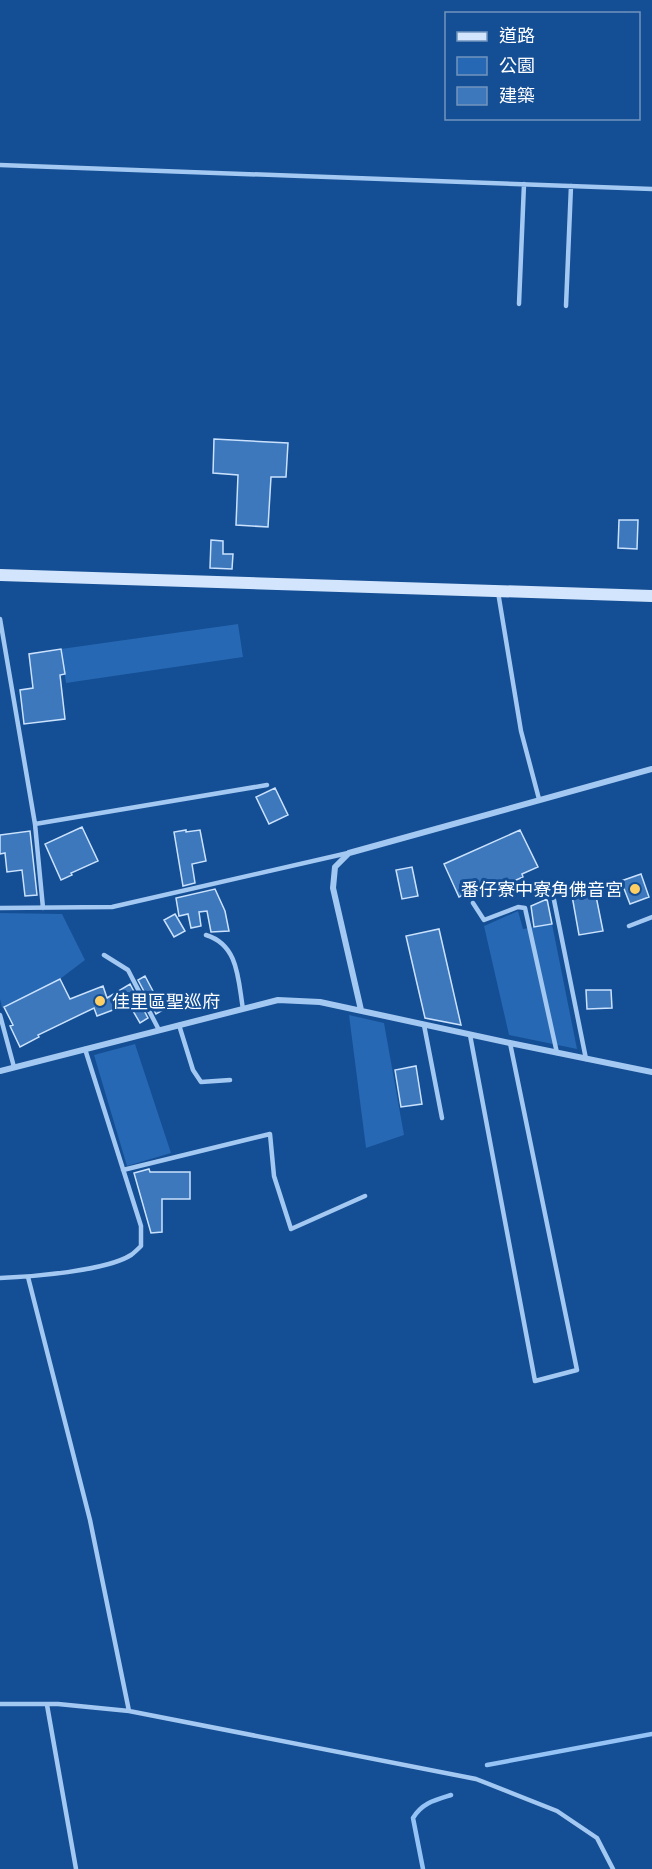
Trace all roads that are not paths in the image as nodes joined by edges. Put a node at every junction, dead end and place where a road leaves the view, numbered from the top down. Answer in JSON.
{"nodes":[{"id":1,"x":0,"y":165,"type":"edge"},
{"id":2,"x":524,"y":184,"type":"junction"},
{"id":3,"x":571,"y":186,"type":"junction"},
{"id":4,"x":652,"y":189,"type":"edge"},
{"id":5,"x":519,"y":304,"type":"dead end"},
{"id":6,"x":566,"y":306,"type":"dead end"},
{"id":7,"x":0,"y":575,"type":"edge"},
{"id":8,"x":497,"y":589,"type":"junction"},
{"id":9,"x":652,"y":596,"type":"edge"},
{"id":10,"x":0,"y":619,"type":"edge"},
{"id":11,"x":652,"y":769,"type":"edge"},
{"id":12,"x":267,"y":785,"type":"dead end"},
{"id":13,"x":539,"y":799,"type":"junction"},
{"id":14,"x":35,"y":824,"type":"junction"},
{"id":15,"x":349,"y":853,"type":"junction"},
{"id":16,"x":554,"y":900,"type":"dead end"},
{"id":17,"x":473,"y":903,"type":"dead end"},
{"id":18,"x":0,"y":908,"type":"edge"},
{"id":19,"x":43,"y":908,"type":"junction"},
{"id":20,"x":652,"y":917,"type":"edge"},
{"id":21,"x":630,"y":926,"type":"dead end"},
{"id":22,"x":206,"y":935,"type":"dead end"},
{"id":23,"x":104,"y":955,"type":"dead end"},
{"id":24,"x":243,"y":1009,"type":"junction"},
{"id":25,"x":361,"y":1010,"type":"junction"},
{"id":26,"x":0,"y":1015,"type":"edge"},
{"id":27,"x":179,"y":1025,"type":"junction"},
{"id":28,"x":424,"y":1025,"type":"junction"},
{"id":29,"x":159,"y":1030,"type":"junction"},
{"id":30,"x":470,"y":1035,"type":"junction"},
{"id":31,"x":510,"y":1043,"type":"junction"},
{"id":32,"x":85,"y":1049,"type":"junction"},
{"id":33,"x":556,"y":1053,"type":"junction"},
{"id":34,"x":586,"y":1059,"type":"junction"},
{"id":35,"x":14,"y":1067,"type":"junction"},
{"id":36,"x":0,"y":1071,"type":"edge"},
{"id":37,"x":652,"y":1072,"type":"edge"},
{"id":38,"x":230,"y":1080,"type":"dead end"},
{"id":39,"x":442,"y":1118,"type":"dead end"},
{"id":40,"x":123,"y":1170,"type":"junction"},
{"id":41,"x":365,"y":1196,"type":"dead end"},
{"id":42,"x":28,"y":1277,"type":"junction"},
{"id":43,"x":0,"y":1278,"type":"edge"},
{"id":44,"x":0,"y":1704,"type":"edge"},
{"id":45,"x":47,"y":1705,"type":"junction"},
{"id":46,"x":129,"y":1711,"type":"junction"},
{"id":47,"x":76,"y":1869,"type":"edge"},
{"id":48,"x":613,"y":1869,"type":"edge"}],
"edges":[{"from":1,"to":2,"type":"lane"},
{"from":2,"to":3,"type":"lane"},
{"from":2,"to":5,"type":"lane"},
{"from":3,"to":4,"type":"lane"},
{"from":3,"to":6,"type":"lane"},
{"from":7,"to":8,"type":"street"},
{"from":8,"to":9,"type":"street"},
{"from":8,"to":13,"type":"lane"},
{"from":10,"to":14,"type":"lane"},
{"from":11,"to":13,"type":"street"},
{"from":12,"to":14,"type":"lane"},
{"from":13,"to":15,"type":"street"},
{"from":14,"to":19,"type":"lane"},
{"from":15,"to":19,"type":"lane"},
{"from":15,"to":25,"type":"street"},
{"from":16,"to":34,"type":"lane"},
{"from":17,"to":33,"type":"lane"},
{"from":18,"to":19,"type":"lane"},
{"from":20,"to":21,"type":"lane"},
{"from":22,"to":24,"type":"lane"},
{"from":23,"to":29,"type":"lane"},
{"from":24,"to":25,"type":"street"},
{"from":24,"to":27,"type":"street"},
{"from":25,"to":28,"type":"street"},
{"from":26,"to":35,"type":"lane"},
{"from":27,"to":29,"type":"street"},
{"from":27,"to":38,"type":"lane"},
{"from":28,"to":30,"type":"street"},
{"from":28,"to":39,"type":"lane"},
{"from":29,"to":32,"type":"street"},
{"from":30,"to":31,"type":"street"},
{"from":30,"to":31,"type":"lane"},
{"from":31,"to":33,"type":"street"},
{"from":32,"to":35,"type":"street"},
{"from":32,"to":40,"type":"lane"},
{"from":33,"to":34,"type":"street"},
{"from":34,"to":37,"type":"street"},
{"from":35,"to":36,"type":"street"},
{"from":40,"to":41,"type":"lane"},
{"from":40,"to":42,"type":"lane"},
{"from":42,"to":43,"type":"lane"},
{"from":42,"to":46,"type":"lane"},
{"from":44,"to":45,"type":"lane"},
{"from":45,"to":46,"type":"lane"},
{"from":45,"to":47,"type":"lane"},
{"from":46,"to":48,"type":"lane"}]}
